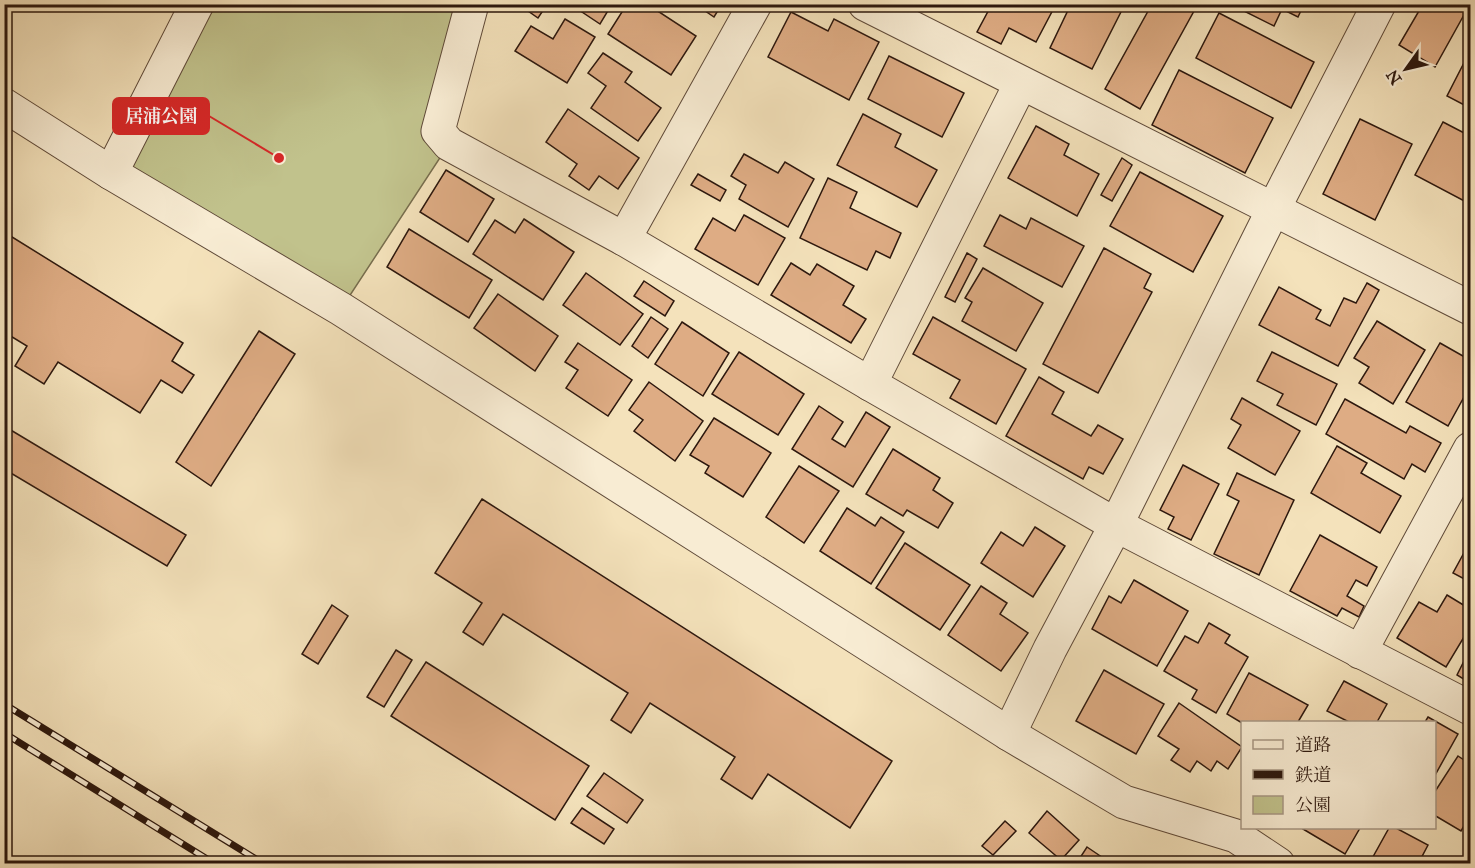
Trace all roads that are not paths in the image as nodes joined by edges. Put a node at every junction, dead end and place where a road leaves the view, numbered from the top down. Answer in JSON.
{"nodes":[{"id":1,"x":197,"y":4,"type":"edge"},
{"id":2,"x":472,"y":4,"type":"edge"},
{"id":3,"x":755,"y":4,"type":"edge"},
{"id":4,"x":865,"y":4,"type":"edge"},
{"id":5,"x":1379,"y":4,"type":"edge"},
{"id":6,"x":1021,"y":83,"type":"junction"},
{"id":7,"x":4,"y":105,"type":"edge"},
{"id":8,"x":111,"y":173,"type":"junction"},
{"id":9,"x":1273,"y":210,"type":"junction"},
{"id":10,"x":624,"y":239,"type":"junction"},
{"id":11,"x":1470,"y":308,"type":"edge"},
{"id":12,"x":870,"y":384,"type":"junction"},
{"id":13,"x":1470,"y":449,"type":"edge"},
{"id":14,"x":1116,"y":525,"type":"junction"},
{"id":15,"x":1360,"y":652,"type":"junction"},
{"id":16,"x":1470,"y":708,"type":"edge"},
{"id":17,"x":1009,"y":734,"type":"junction"},
{"id":18,"x":1278,"y":864,"type":"edge"}],
"edges":[{"from":1,"to":8,"type":"street"},
{"from":2,"to":10,"type":"street"},
{"from":3,"to":10,"type":"street"},
{"from":4,"to":6,"type":"street"},
{"from":5,"to":9,"type":"street"},
{"from":6,"to":9,"type":"street"},
{"from":6,"to":12,"type":"street"},
{"from":7,"to":8,"type":"street"},
{"from":8,"to":17,"type":"street"},
{"from":9,"to":11,"type":"street"},
{"from":9,"to":14,"type":"street"},
{"from":10,"to":12,"type":"street"},
{"from":12,"to":14,"type":"street"},
{"from":13,"to":15,"type":"street"},
{"from":14,"to":15,"type":"street"},
{"from":14,"to":17,"type":"street"},
{"from":15,"to":16,"type":"street"},
{"from":17,"to":18,"type":"street"}]}
